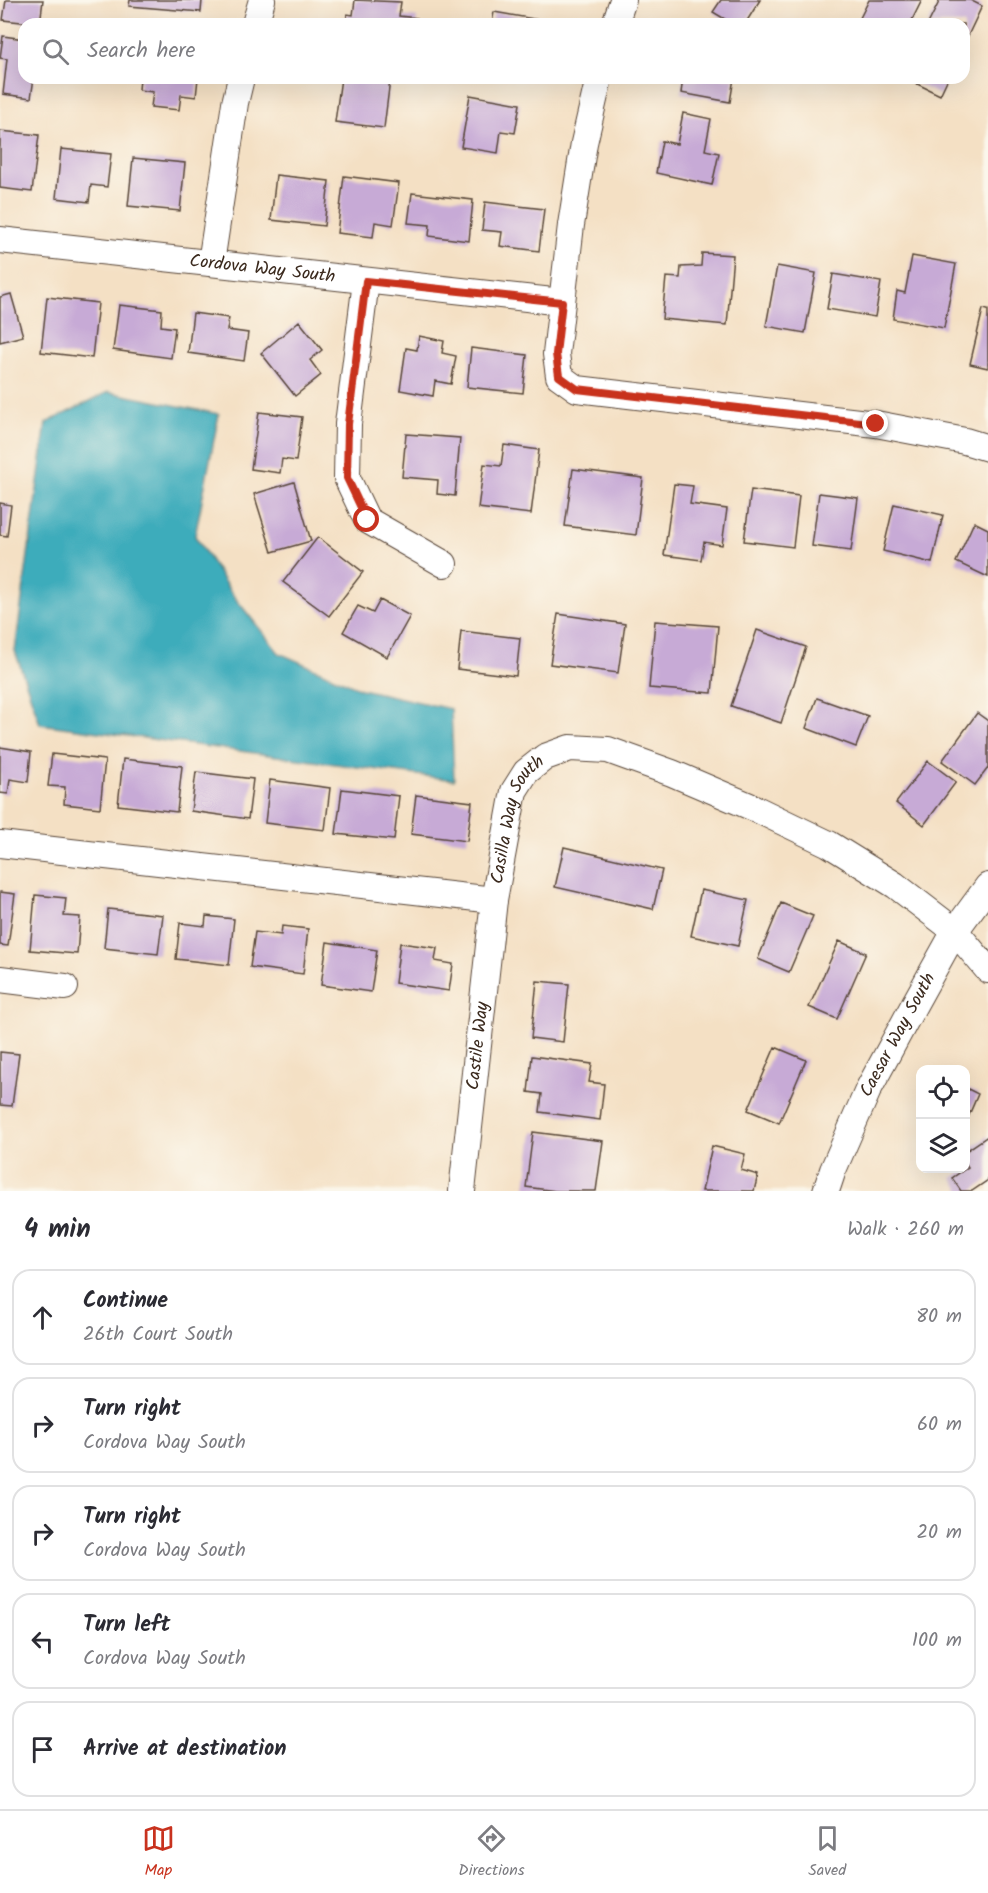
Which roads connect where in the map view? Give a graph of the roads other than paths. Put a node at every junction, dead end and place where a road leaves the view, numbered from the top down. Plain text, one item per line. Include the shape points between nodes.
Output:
1 (262, 0) edge
2 (623, 0) edge
3 (257, 18) edge
4 (617, 18) edge
5 (240, 84) edge
6 (598, 84) edge
7 (0, 240) edge
8 (211, 263) junction
9 (366, 281) junction
10 (562, 302) junction
11 (988, 448) edge
12 (444, 564) dead end
13 (0, 844) edge
14 (988, 886) edge
15 (494, 900) junction
16 (956, 931) junction
17 (988, 970) edge
18 (0, 979) edge
19 (65, 987) dead end
20 (462, 1191) edge
21 (826, 1191) edge

1 - 3 street
2 - 4 street
5 - 8 street
6 - 10 street via 584,143
7 - 8 street, Cordova Way South
8 - 9 street, Cordova Way South
9 - 10 street, Cordova Way South
9 - 12 street via 348,424 347,478 367,520
10 - 11 street via 556,354 559,376 577,389 876,424
13 - 15 street, Casilla Way South
14 - 16 street, Caesar Way South
15 - 16 street, Casilla Way South via 514,791 526,772 545,757 570,748 608,750 672,773 829,844 895,885
15 - 20 street, Castile Way
16 - 17 street, Casilla Way South
16 - 21 street, Caesar Way South via 868,1090
18 - 19 street

